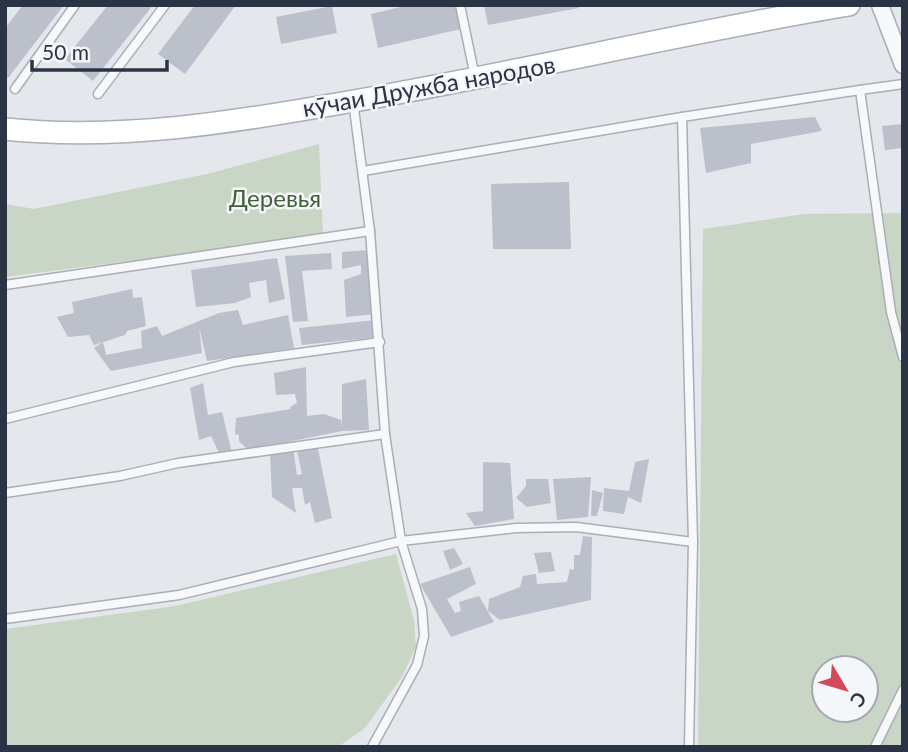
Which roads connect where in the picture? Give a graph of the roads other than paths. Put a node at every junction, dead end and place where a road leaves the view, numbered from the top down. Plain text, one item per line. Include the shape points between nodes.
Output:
1 (75, 5) edge
2 (165, 5) edge
3 (460, 5) edge
4 (849, 5) edge
5 (880, 5) edge
6 (902, 63) edge
7 (475, 80) junction
8 (903, 84) edge
9 (15, 89) dead end
10 (860, 90) junction
11 (98, 94) dead end
12 (353, 101) junction
13 (682, 117) junction
14 (5, 129) edge
15 (363, 171) junction
16 (370, 231) junction
17 (5, 285) edge
18 (380, 342) junction
19 (903, 356) edge
20 (5, 419) edge
21 (385, 434) junction
22 (5, 493) edge
23 (401, 541) junction
24 (693, 542) junction
25 (5, 619) edge
26 (903, 690) edge
27 (373, 747) edge
28 (689, 747) edge
29 (875, 747) edge

1 - 9 lane
2 - 11 lane
3 - 7 lane
4 - 7 main road, кӯчаи Дружба народов
5 - 6 street
7 - 12 main road, кӯчаи Дружба народов
8 - 10 lane
10 - 13 lane
10 - 19 lane via 891,312
12 - 14 main road, кӯчаи Дружба народов via 150,131 92,134
12 - 15 lane
13 - 15 lane
13 - 24 lane
15 - 16 lane
16 - 17 lane
16 - 18 lane
18 - 20 lane via 234,362
18 - 21 lane
21 - 22 lane
21 - 23 lane
23 - 24 lane via 546,526
23 - 25 lane via 179,594
23 - 27 lane via 422,609 425,636 417,666
24 - 28 lane
26 - 29 lane

